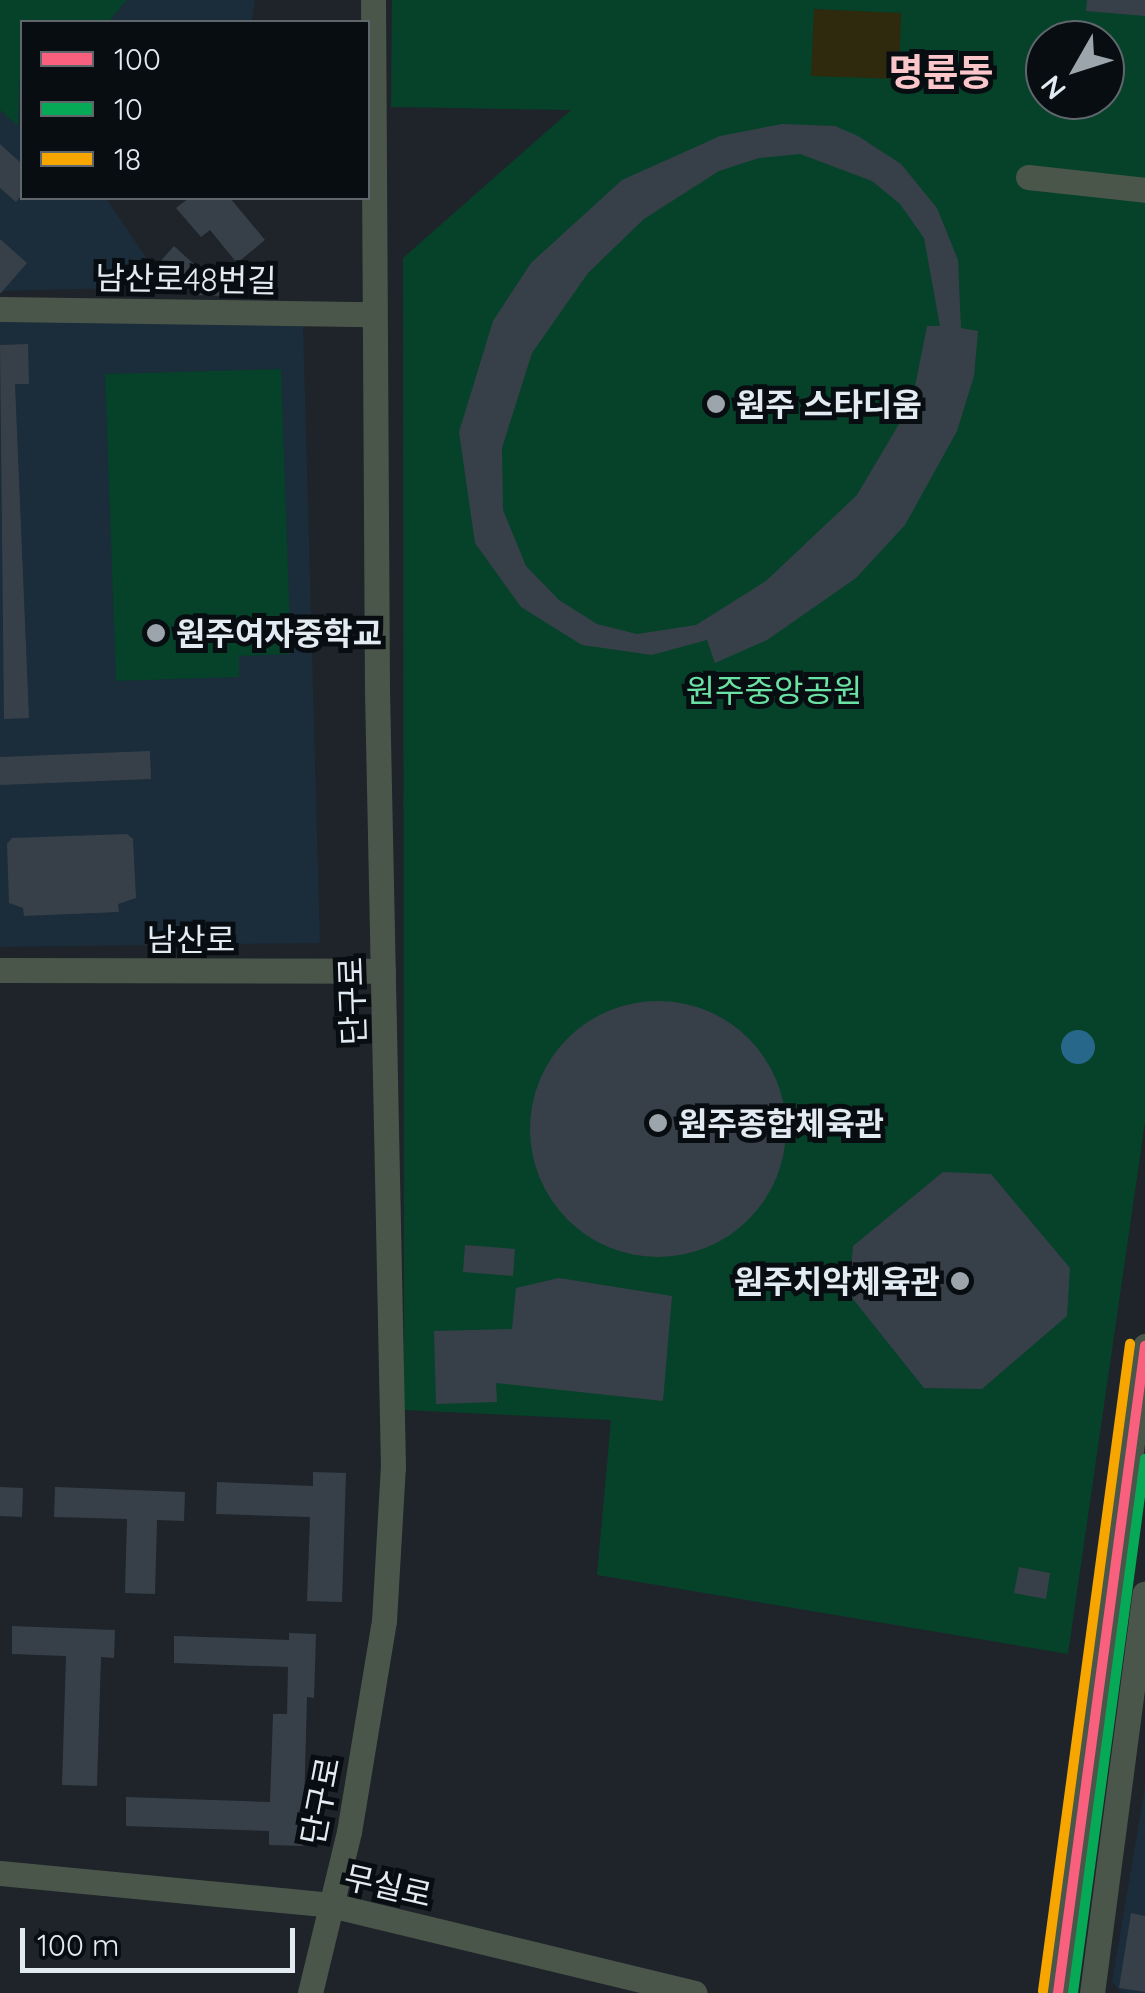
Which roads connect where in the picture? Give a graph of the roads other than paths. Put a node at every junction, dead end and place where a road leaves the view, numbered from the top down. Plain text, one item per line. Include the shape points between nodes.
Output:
1 (372, 0) edge
2 (1028, 176) dead end
3 (1145, 190) edge
4 (0, 310) edge
5 (372, 314) junction
6 (0, 970) edge
7 (383, 971) junction
8 (1145, 1346) edge
9 (1145, 1592) edge
10 (0, 1874) edge
11 (331, 1905) junction
12 (1099, 1986) edge
13 (310, 1993) edge
14 (695, 1993) edge
15 (1058, 1993) edge

1 - 5 street, 단구로
2 - 3 street
4 - 5 street, 남산로48번길
5 - 7 street, 단구로
6 - 7 street, 남산로
7 - 11 street, 단구로 via 392,1268 389,1569 349,1832
8 - 15 street
9 - 12 street
10 - 11 street, 무실로
11 - 13 street, 단구로
11 - 14 street, 무실로

